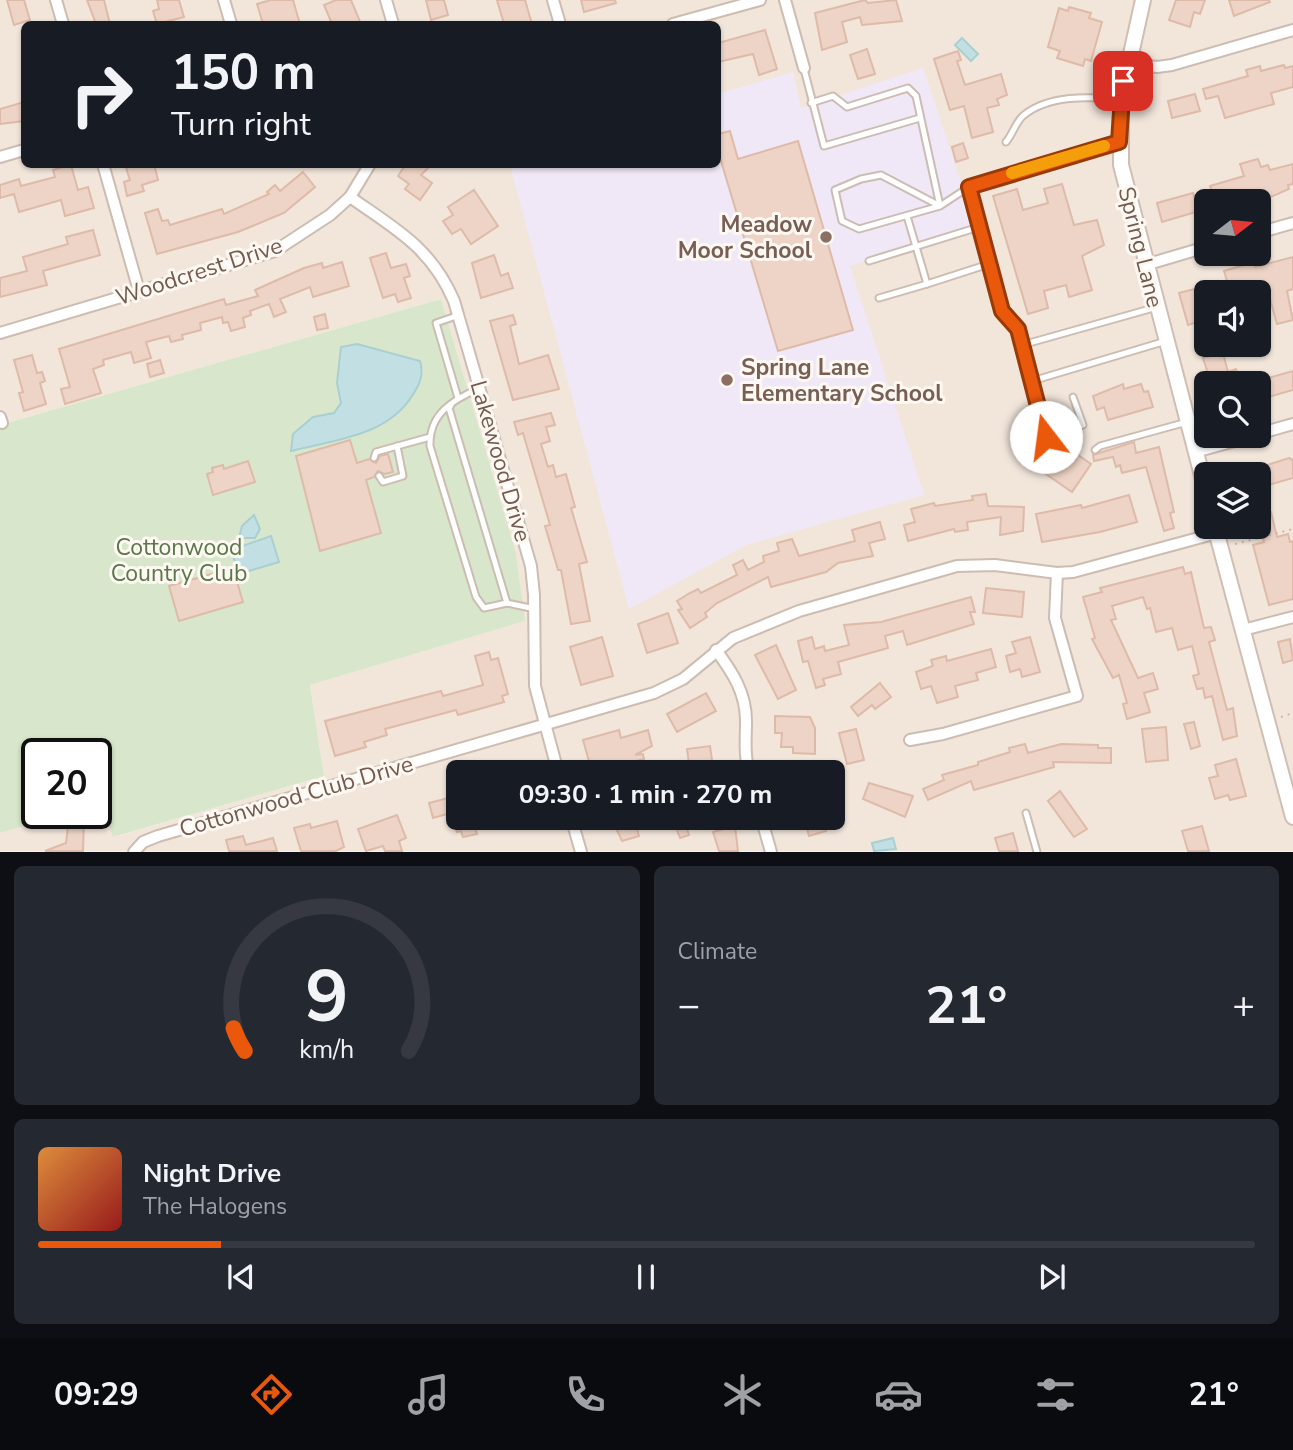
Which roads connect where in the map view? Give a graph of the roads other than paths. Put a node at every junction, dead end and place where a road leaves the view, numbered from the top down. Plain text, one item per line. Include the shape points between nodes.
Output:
1 (56, 0) edge
2 (224, 0) edge
3 (386, 0) edge
4 (553, 0) edge
5 (760, 0) edge
6 (785, 0) edge
7 (1143, 0) edge
8 (62, 21) edge
9 (230, 21) edge
10 (392, 21) edge
11 (559, 21) edge
12 (684, 21) edge
13 (1293, 30) edge
14 (1126, 64) junction
15 (804, 68) joint
16 (1121, 99) junction
17 (811, 103) junction
18 (920, 118) junction
19 (1006, 142) dead end
20 (1119, 142) junction
21 (21, 151) edge
22 (0, 157) edge
23 (104, 168) edge
24 (368, 168) edge
25 (969, 187) junction
26 (350, 197) junction
27 (940, 206) junction
28 (906, 216) junction
29 (1293, 223) edge
30 (979, 226) junction
31 (1271, 229) edge
32 (916, 247) junction
33 (1194, 251) edge
34 (869, 261) dead end
35 (989, 264) junction
36 (1145, 265) junction
37 (927, 284) junction
38 (139, 291) junction
39 (879, 298) dead end
40 (1157, 307) junction
41 (459, 315) junction
42 (0, 333) edge
43 (1166, 341) junction
44 (1022, 345) junction
45 (1032, 381) junction
46 (480, 388) junction
47 (1073, 397) dead end
48 (458, 398) junction
49 (452, 402) junction
50 (1187, 422) junction
51 (1293, 424) edge
52 (1271, 431) edge
53 (430, 437) junction
54 (397, 446) junction
55 (1209, 448) edge
56 (1096, 450) dead end
57 (1195, 452) junction
58 (374, 458) dead end
59 (1198, 462) edge
60 (379, 476) dead end
61 (1194, 537) edge
62 (1218, 539) edge
63 (1057, 573) junction
64 (507, 603) junction
65 (535, 610) junction
66 (1293, 617) edge
67 (1243, 630) junction
68 (716, 650) junction
69 (545, 724) junction
70 (910, 740) dead end
71 (555, 760) edge
72 (747, 760) edge
73 (1026, 813) dead end
74 (1293, 817) edge
75 (575, 830) edge
76 (765, 830) edge
77 (134, 852) edge
78 (581, 852) edge
79 (771, 852) edge
80 (1037, 852) edge

1 - 8 street
2 - 9 street
3 - 10 street
4 - 11 street
5 - 12 street
6 - 15 street
7 - 14 street, Spring Lane
13 - 14 street via 1172,65
14 - 16 street, Spring Lane
15 - 17 lane
16 - 19 lane via 1078,98 1032,110 1021,117
16 - 20 street, Spring Lane
17 - 18 lane via 833,96 847,107 908,88 916,96
17 - 18 lane via 824,146
18 - 27 lane
20 - 25 lane
20 - 36 street, Spring Lane
21 - 22 street
23 - 38 street
24 - 26 street, Woodcrest Drive
25 - 27 lane
25 - 30 lane
26 - 38 street, Woodcrest Drive via 275,251
26 - 41 street, Lakewood Drive via 424,252 448,287
27 - 28 lane
27 - 28 lane via 881,175 835,190 842,221 859,229
28 - 32 lane
29 - 31 street
30 - 32 lane
30 - 35 lane
32 - 34 lane
32 - 37 lane
33 - 36 street
35 - 37 lane
35 - 44 lane via 1002,311 1018,329
36 - 40 street, Spring Lane
37 - 39 lane
38 - 42 street, Woodcrest Drive
40 - 43 street, Spring Lane
40 - 44 lane
41 - 46 street, Lakewood Drive
41 - 48 lane via 436,324
43 - 45 lane
43 - 50 street, Spring Lane
44 - 45 lane
45 - 47 lane via 1046,437 1083,425
46 - 48 lane
46 - 65 street, Lakewood Drive via 527,551
48 - 49 lane
49 - 53 lane via 430,428
49 - 64 lane via 449,408
50 - 56 lane
50 - 57 street, Spring Lane
51 - 52 street
53 - 54 lane
53 - 64 lane via 476,597 484,608
54 - 58 lane via 376,452
54 - 60 lane via 403,476 383,482
55 - 57 street
57 - 59 street, Spring Lane
61 - 63 street, Cottonwood Club Drive via 1098,566
62 - 67 street
63 - 68 street, Cottonwood Club Drive via 995,565 949,568 779,617
63 - 70 street via 1055,618 1077,696
64 - 65 lane
65 - 69 street, Lakewood Drive via 533,662
66 - 67 street
67 - 74 street
68 - 69 street, Cottonwood Club Drive via 670,687
68 - 72 street via 739,685 745,704
69 - 71 street, Lakewood Drive
69 - 77 street, Cottonwood Club Drive via 158,836
73 - 80 lane
75 - 78 street
76 - 79 street

